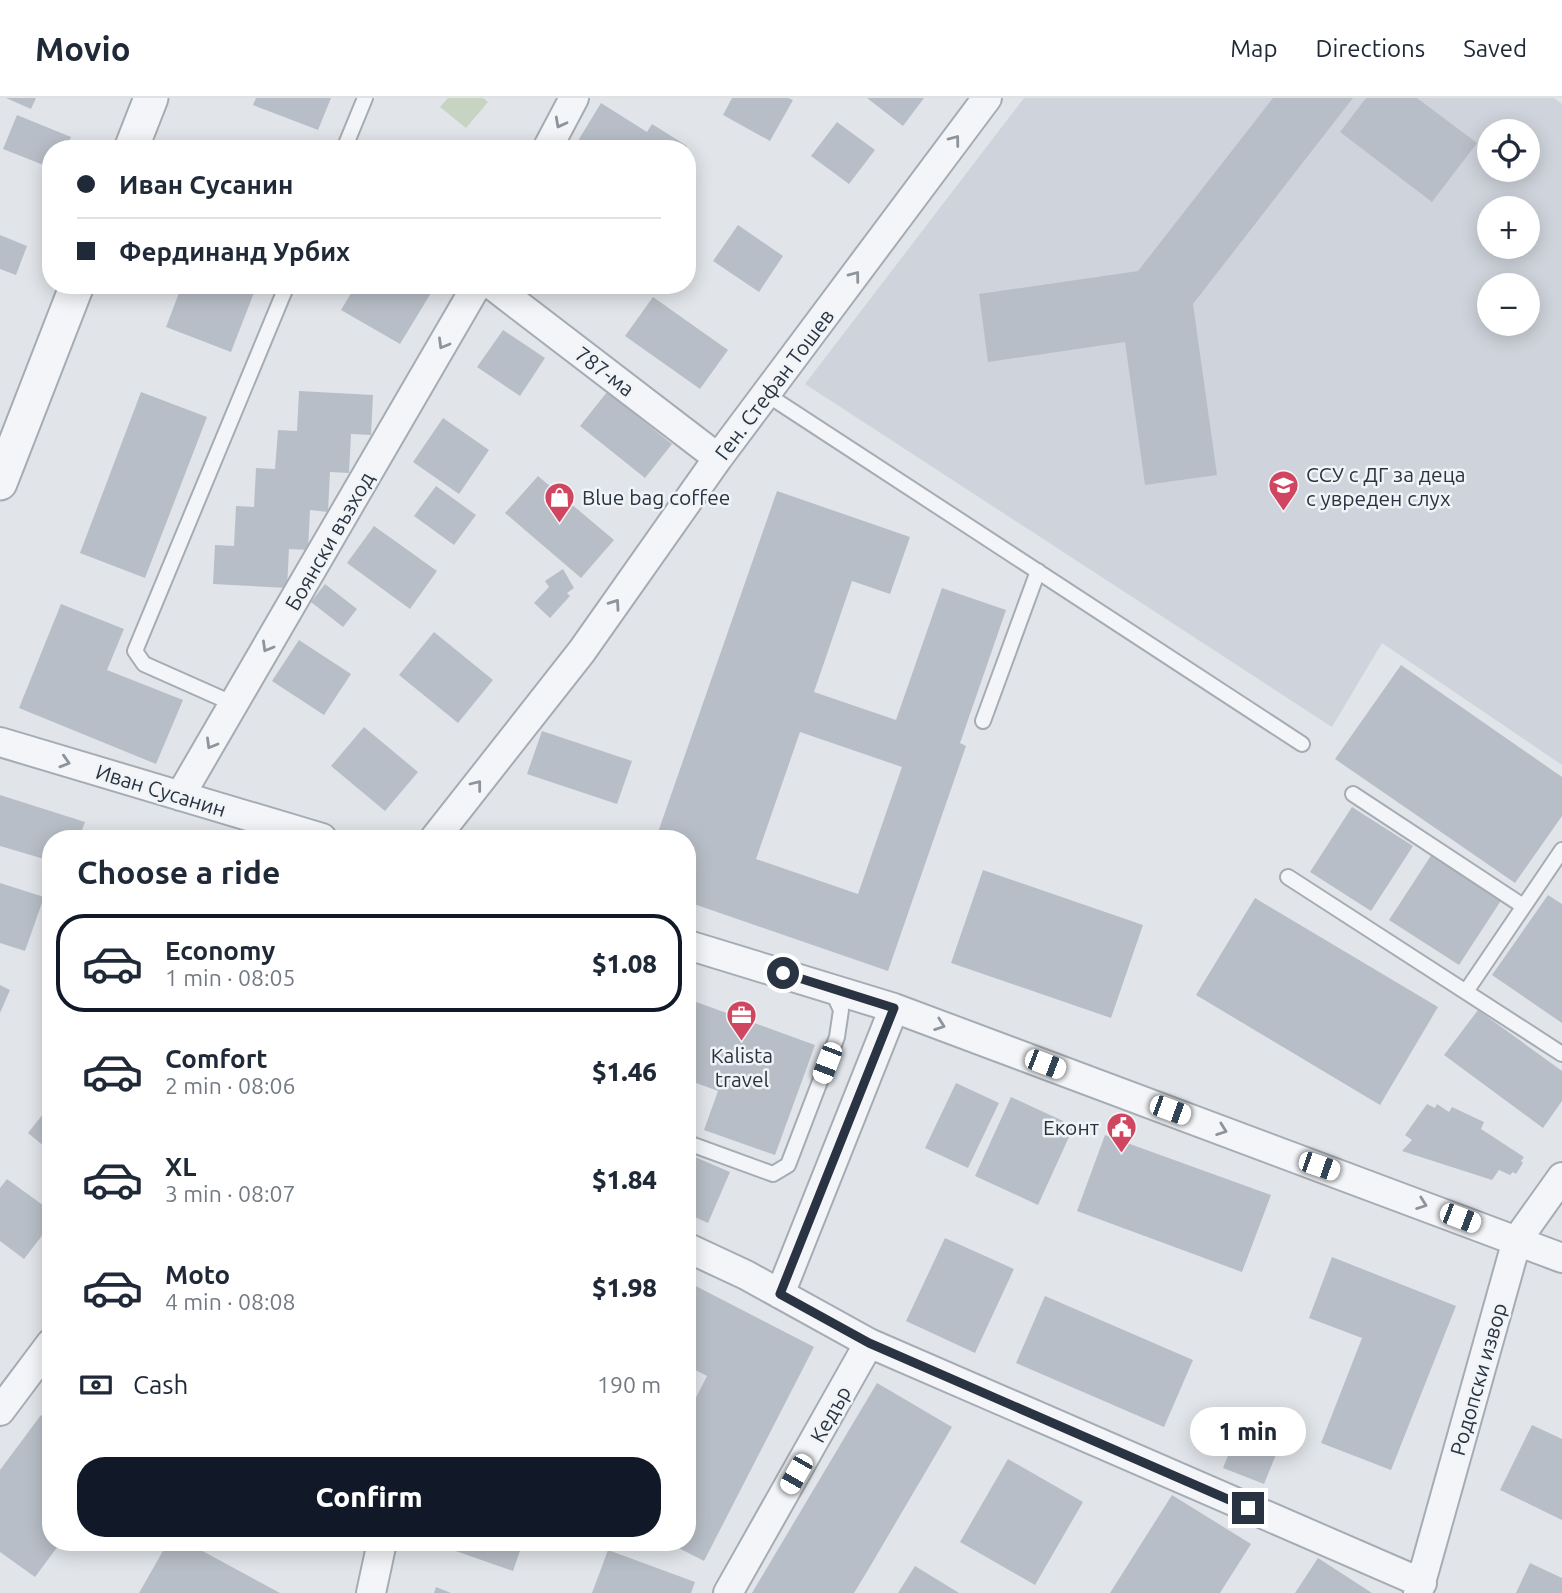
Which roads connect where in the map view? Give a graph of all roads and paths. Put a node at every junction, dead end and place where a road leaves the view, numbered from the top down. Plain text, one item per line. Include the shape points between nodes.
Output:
1 (151, 98) edge
2 (365, 98) edge
3 (574, 98) edge
4 (987, 98) edge
5 (135, 140) edge
6 (348, 140) edge
7 (552, 140) edge
8 (74, 294) edge
9 (283, 294) edge
10 (472, 294) edge
11 (504, 294) edge
12 (766, 394) junction
13 (718, 458) junction
14 (0, 483) edge
15 (1038, 571) junction
16 (234, 704) junction
17 (983, 721) dead end
18 (0, 742) edge
19 (1302, 744) dead end
20 (1353, 794) dead end
21 (180, 796) junction
22 (295, 830) edge
23 (441, 830) edge
24 (1562, 850) edge
25 (1288, 877) dead end
26 (1523, 906) junction
27 (696, 947) edge
28 (830, 987) junction
29 (1467, 990) junction
30 (894, 1008) junction
31 (1562, 1054) edge
32 (696, 1146) edge
33 (1562, 1177) edge
34 (1517, 1240) junction
35 (696, 1252) edge
36 (1562, 1258) edge
37 (780, 1294) junction
38 (869, 1343) junction
39 (42, 1355) edge
40 (0, 1411) edge
41 (380, 1551) edge
42 (1420, 1588) edge
43 (372, 1590) edge
44 (728, 1593) edge

1 - 5 street
2 - 6 lane
3 -> 7 street
12 -> 4 street, Ген. Стефан Тошев
8 - 14 street
9 - 16 lane via 135,650 144,664
10 -> 16 street, Боянски възход
11 - 13 street, 787-ма
12 - 13 street, Ген. Стефан Тошев
12 - 15 lane
23 -> 13 street, Ген. Стефан Тошев via 582,651
15 - 17 lane
15 - 19 lane
16 -> 21 street, Боянски възход
18 -> 21 street, Иван Сусанин
20 - 26 lane
21 - 22 street, Иван Сусанин
24 - 26 lane
25 - 29 lane
26 - 29 lane
27 - 28 street
28 - 30 street
28 - 32 lane via 841,1010 837,1037 788,1165 773,1174
29 - 31 lane
30 -> 34 street
30 - 37 street
33 - 34 street, Родопски извор
34 - 36 street
34 - 42 street, Родопски извор
35 - 37 street
37 - 38 street
38 - 42 street
38 - 44 street, Кедър
39 - 40 street
41 - 43 street

